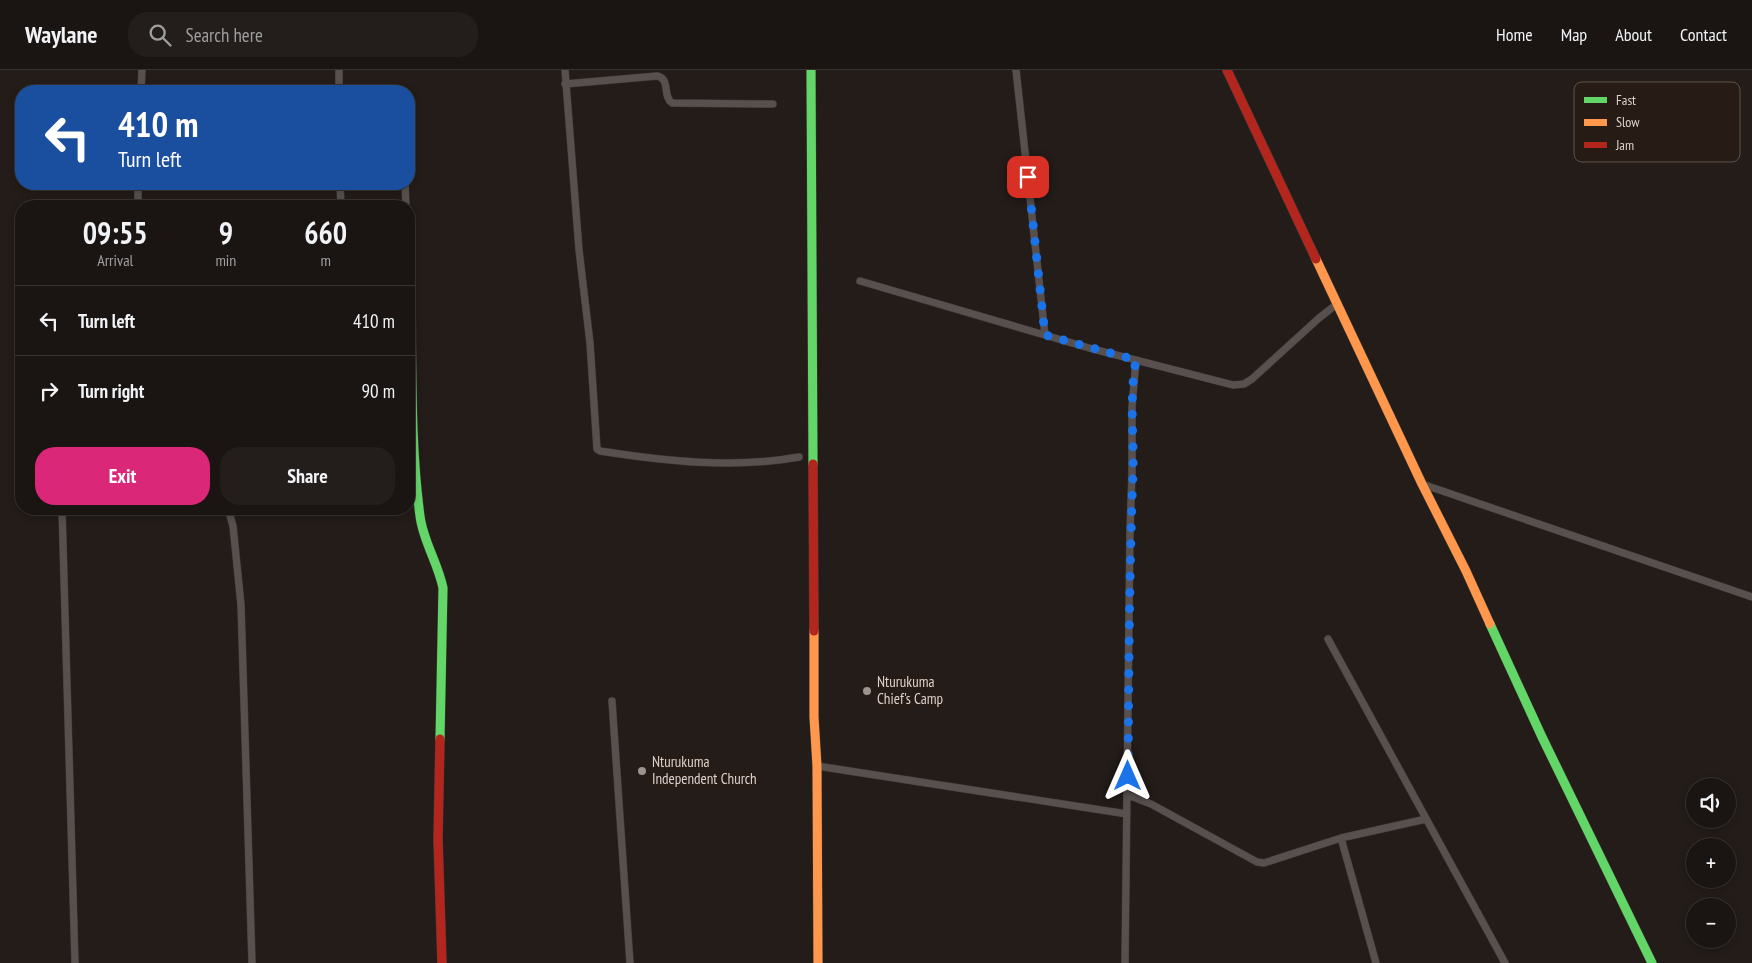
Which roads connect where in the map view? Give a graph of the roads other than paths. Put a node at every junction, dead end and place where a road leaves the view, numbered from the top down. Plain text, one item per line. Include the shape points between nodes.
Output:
1 (142, 70) edge
2 (339, 70) edge
3 (564, 70) edge
4 (812, 70) edge
5 (1016, 70) edge
6 (1227, 70) edge
7 (565, 84) junction
8 (141, 85) edge
9 (339, 85) edge
10 (772, 104) dead end
11 (860, 282) dead end
12 (1338, 304) junction
13 (1045, 335) junction
14 (1136, 360) junction
15 (415, 440) edge
16 (799, 457) dead end
17 (1422, 484) junction
18 (62, 515) edge
19 (230, 515) edge
20 (1752, 597) edge
21 (1328, 639) dead end
22 (612, 701) dead end
23 (817, 766) junction
24 (1128, 795) junction
25 (1128, 814) junction
26 (1426, 819) junction
27 (1341, 838) junction
28 (74, 963) edge
29 (252, 963) edge
30 (442, 963) edge
31 (630, 963) edge
32 (818, 963) edge
33 (1125, 963) edge
34 (1376, 963) edge
35 (1505, 963) edge
36 (1652, 963) edge

1 - 8 street
2 - 9 street
3 - 7 street
4 - 23 street via 814,717
5 - 13 street
6 - 12 street
7 - 10 street via 657,76 664,80 672,103
7 - 16 street via 597,449 662,459 730,464
11 - 13 street
12 - 14 street via 1244,384 1227,384
12 - 17 street
13 - 14 street
14 - 24 street via 1132,407
15 - 30 street via 424,539 437,563 443,588 438,839
17 - 20 street
17 - 36 street
18 - 28 street
19 - 29 street via 242,605
21 - 26 street
22 - 31 street
23 - 25 street
23 - 32 street
24 - 25 street
24 - 27 street via 1257,862 1264,863
25 - 33 street
26 - 27 street
26 - 35 street
27 - 34 street

